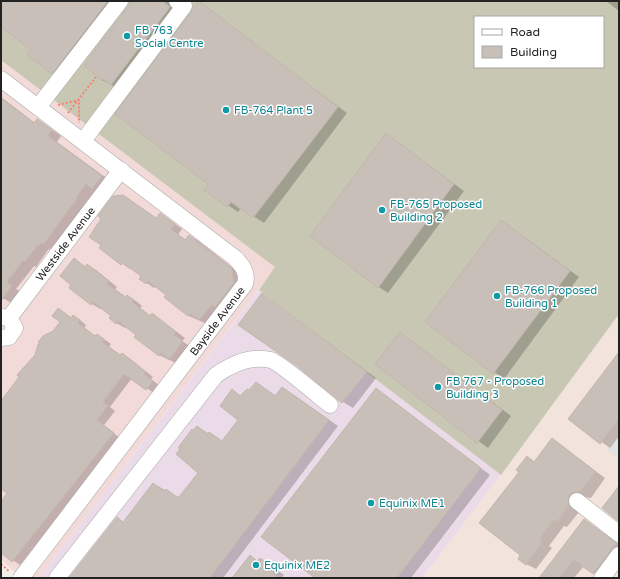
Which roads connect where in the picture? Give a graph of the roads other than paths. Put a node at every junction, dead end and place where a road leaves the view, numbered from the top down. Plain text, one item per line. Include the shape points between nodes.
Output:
1 (120, 1) edge
2 (177, 1) edge
3 (1, 79) edge
4 (40, 109) junction
5 (81, 140) junction
6 (121, 170) junction
7 (3, 317) edge
8 (1, 338) edge
9 (330, 405) dead end
10 (577, 501) dead end
11 (619, 534) edge
12 (619, 555) edge
13 (22, 578) edge
14 (57, 578) edge
15 (602, 578) edge

1 - 4 lane
2 - 5 lane via 184,6
3 - 4 lane, Bayside Avenue
4 - 5 lane, Bayside Avenue
5 - 6 lane, Bayside Avenue
6 - 7 lane, Westside Avenue
6 - 13 lane, Bayside Avenue via 236,258 245,272 245,284
7 - 8 lane via 14,324 14,332 9,337
9 - 14 lane via 272,360 247,360 230,366 216,375
10 - 11 lane
12 - 15 lane

